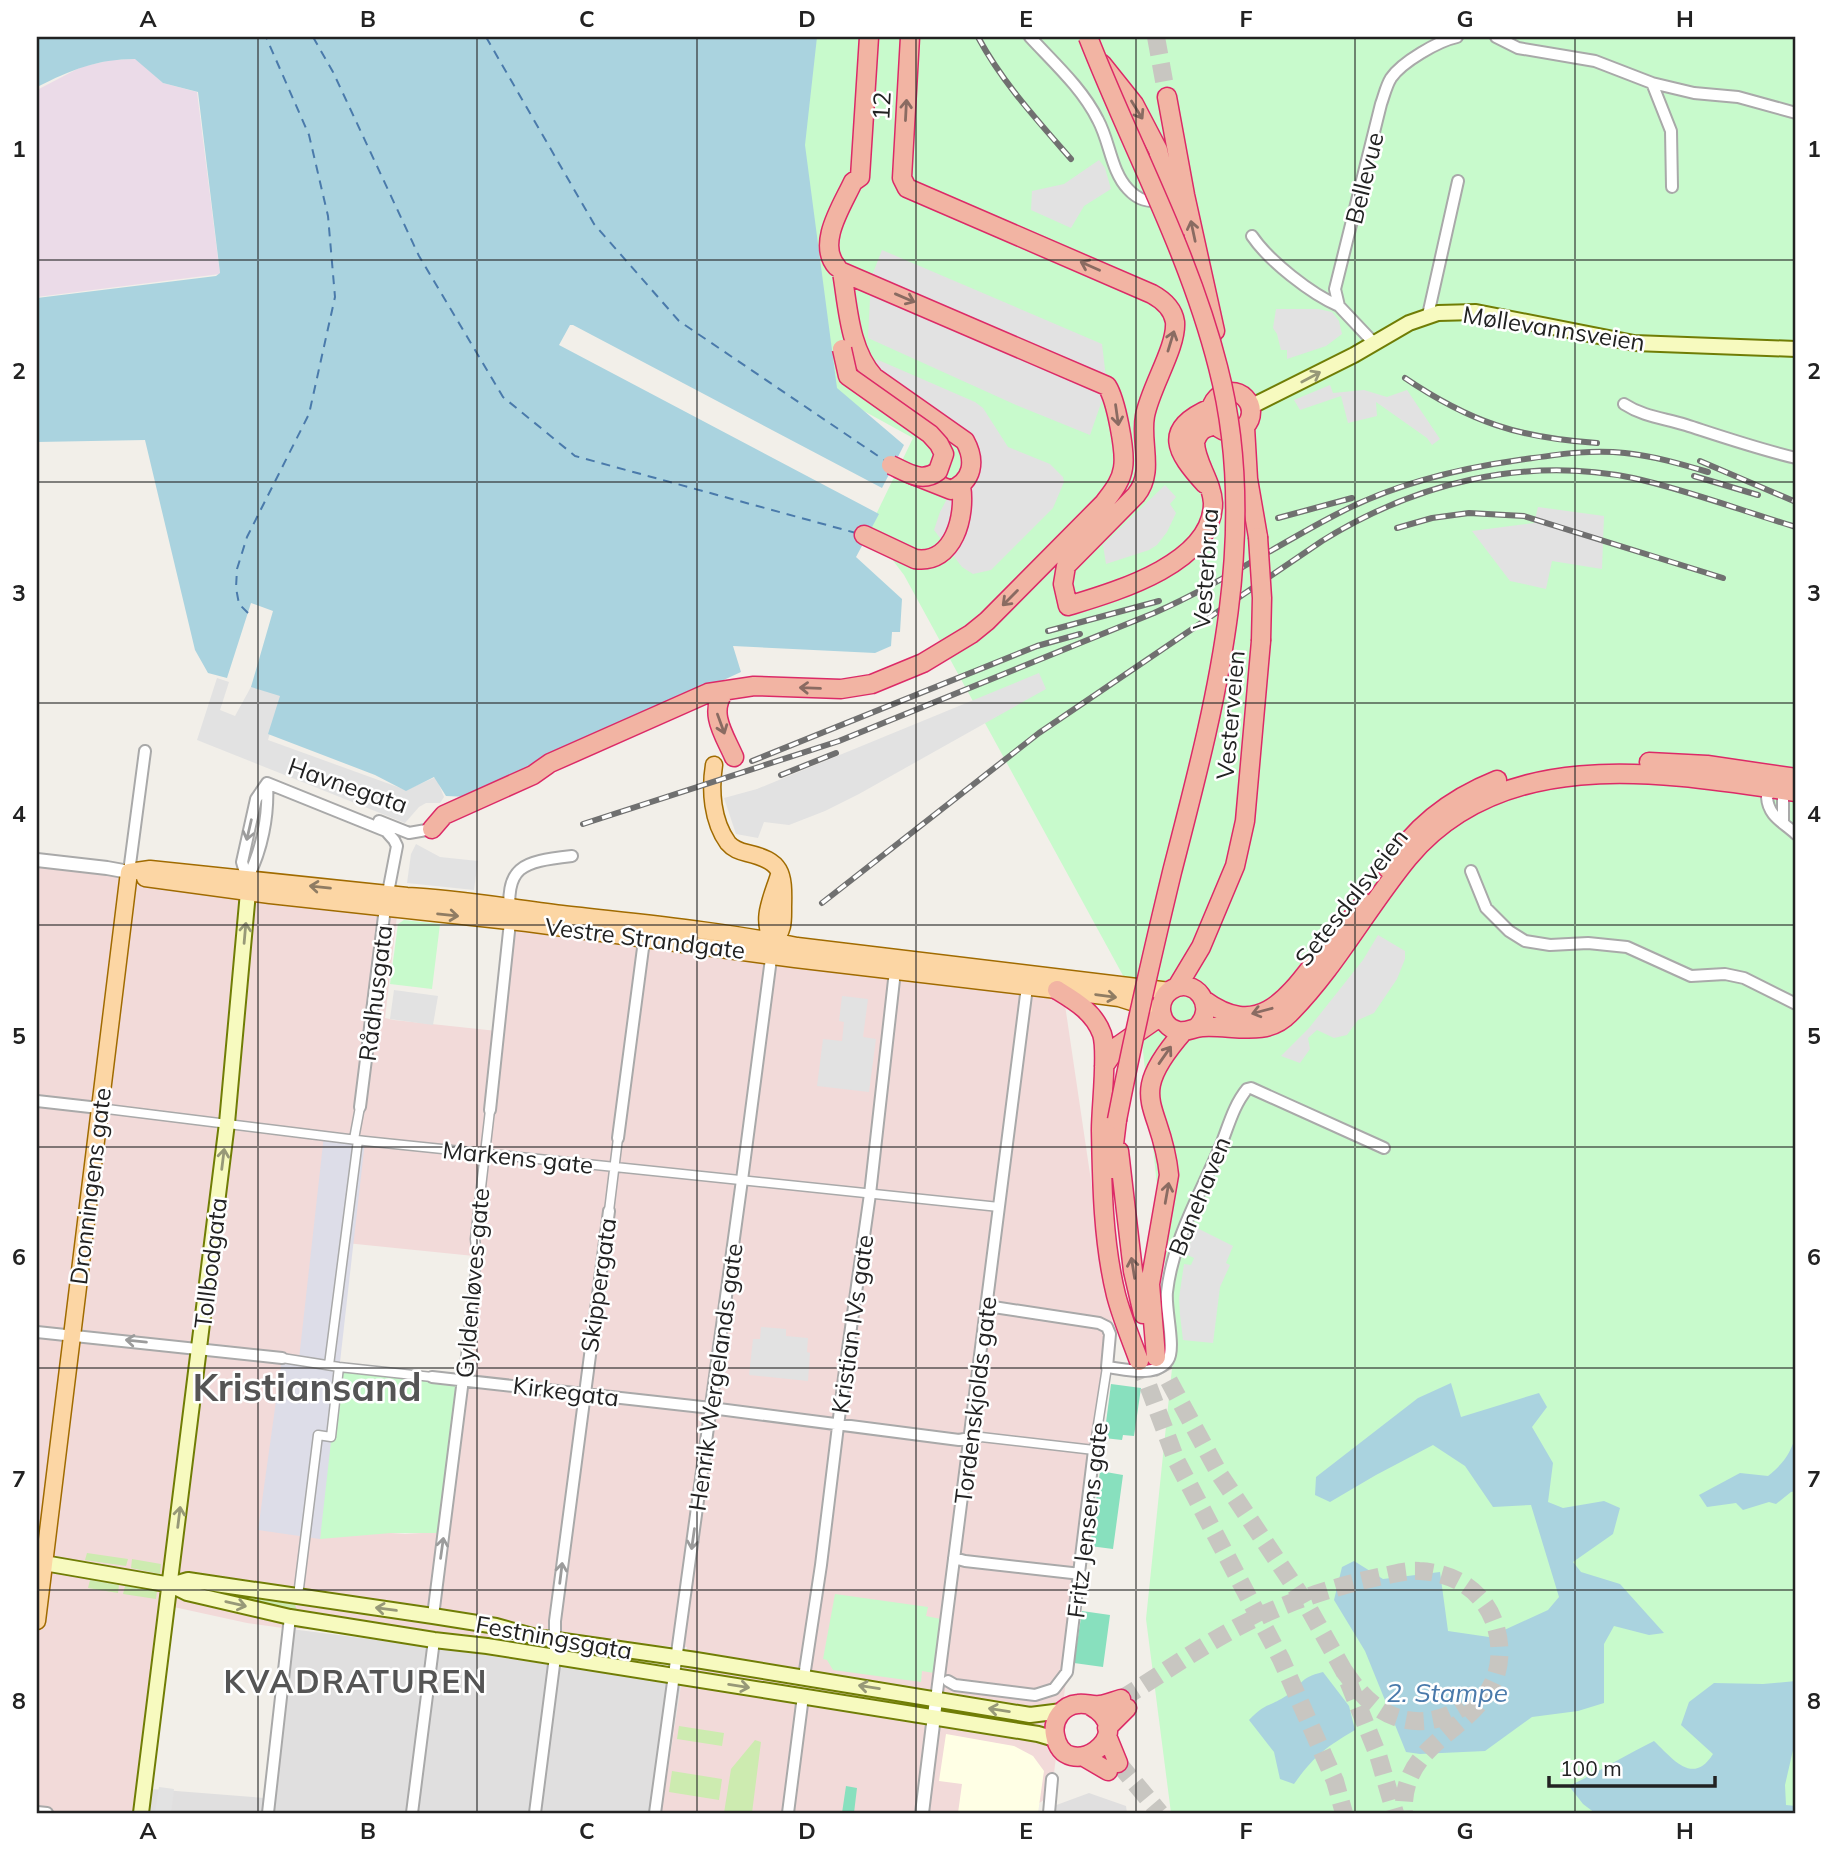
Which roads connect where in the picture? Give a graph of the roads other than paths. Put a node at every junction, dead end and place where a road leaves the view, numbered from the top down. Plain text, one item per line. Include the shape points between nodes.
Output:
1 (869, 37) edge
2 (910, 37) edge
3 (1030, 37) edge
4 (1080, 37) edge
5 (1088, 37) edge
6 (1457, 37) edge
7 (1496, 37) edge
8 (1652, 83) junction
9 (1167, 97) tunnel mouth
10 (1796, 113) edge
11 (1458, 181) dead end
12 (1672, 187) dead end
13 (1177, 197) junction
14 (1252, 236) dead end
15 (839, 269) junction
16 (1339, 306) junction
17 (1428, 315) junction
18 (1373, 342) junction
19 (1796, 349) edge
20 (1624, 404) dead end
21 (1250, 407) joint
22 (1225, 413) junction
23 (1796, 458) edge
24 (961, 486) junction
25 (864, 536) dead end
26 (724, 692) junction
27 (145, 751) dead end
28 (734, 757) dead end
29 (714, 765) dead end
30 (267, 783) junction
31 (1786, 785) edge
32 (1783, 822) junction
33 (432, 829) joint
34 (1796, 834) edge
35 (397, 846) joint
36 (572, 856) dead end
37 (37, 860) edge
38 (129, 872) junction
39 (1471, 872) dead end
40 (248, 886) junction
41 (387, 901) junction
42 (510, 914) junction
43 (645, 931) junction
44 (1201, 947) junction
45 (772, 948) junction
46 (895, 971) junction
47 (1027, 987) junction
48 (1173, 989) junction
49 (1057, 990) junction
50 (1201, 996) junction
51 (1796, 1003) edge
52 (1161, 1013) junction
53 (1190, 1029) junction
54 (1103, 1066) junction
55 (37, 1101) edge
56 (360, 1107) joint
57 (99, 1108) junction
58 (490, 1110) joint
59 (228, 1124) junction
60 (618, 1138) joint
61 (356, 1140) junction
62 (1384, 1148) dead end
63 (485, 1153) junction
64 (614, 1167) junction
65 (742, 1180) junction
66 (870, 1194) junction
67 (999, 1207) junction
68 (608, 1211) joint
69 (987, 1306) junction
70 (37, 1332) edge
71 (72, 1335) junction
72 (199, 1348) junction
73 (282, 1358) joint
74 (1148, 1359) junction
75 (334, 1366) junction
76 (1107, 1367) junction
77 (432, 1377) joint
78 (463, 1379) junction
79 (583, 1394) junction
80 (711, 1408) junction
81 (838, 1423) junction
82 (970, 1438) junction
83 (1094, 1450) junction
84 (954, 1558) junction
85 (40, 1562) edge
86 (1081, 1574) junction
87 (171, 1585) junction
88 (299, 1588) dead end
89 (433, 1616) junction
90 (290, 1617) junction
91 (37, 1621) edge
92 (434, 1640) junction
93 (555, 1640) junction
94 (555, 1657) junction
95 (677, 1658) junction
96 (674, 1675) junction
97 (804, 1677) junction
98 (947, 1681) dead end
99 (803, 1696) junction
100 (936, 1699) junction
101 (1091, 1706) junction
102 (1062, 1711) junction
103 (934, 1716) junction
104 (1107, 1732) junction
105 (1055, 1739) junction
106 (1084, 1756) junction
107 (1052, 1779) dead end
108 (37, 1812) edge
109 (47, 1813) edge
110 (141, 1813) edge
111 (268, 1813) edge
112 (412, 1813) edge
113 (535, 1813) edge
114 (655, 1813) edge
115 (788, 1813) edge
116 (922, 1813) edge
117 (1049, 1813) edge

1 - 15 highway via 860,177 853,183 828,247 830,259
22 -> 2 highway, 12 via 1186,422 1179,441 1180,452 1210,489 1212,513 1202,536 1187,552 1134,583 1068,606 1063,584 1066,566 1144,482 1142,429 1175,331 1173,314 1152,293 910,190 902,178
3 - 13 street via 1078,89 1098,120 1130,191 1149,202
4 -> 13 highway via 1147,125
5 - 74 highway, Vesterbrua, bridge via 1201,305 1227,410 1235,495 1233,579 1217,693 1143,990 1117,1120 1133,1271
6 - 16 street, Bellevue via 1413,59 1389,81 1335,289
7 - 8 street via 1518,48 1595,61
8 - 10 street via 1738,97
8 - 12 street via 1671,131
9 - 13 highway
11 - 17 street
13 - 22 highway, Vesterveien via 1226,381
14 - 16 street via 1282,269
15 - 24 highway via 854,341 865,368 965,441 971,451 973,462
15 - 24 highway, bridge via 832,278 848,376 930,435 944,454 942,466 926,478 891,465 942,488
15 -> 26 highway via 1107,386 1114,398 1124,466 1118,485 1104,503 987,621 923,663 872,684 841,689 754,686
16 - 18 street
17 - 18 main road, Møllevannsveien
17 - 19 main road, Møllevannsveien via 1476,312 1634,343
21 -> 18 main road, Møllevannsveien
20 - 23 street via 1651,417
21 - 22 highway via 1243,397
22 - 44 highway, Vesterveien, bridge via 1248,479 1258,537 1261,641 1245,821 1235,866
24 - 25 highway via 963,505 953,538 937,556 915,559
26 -> 28 highway via 716,711
26 - 33 highway via 708,693 550,763 444,815
27 - 38 street, Dronningens gate
29 - 45 main road, Vestre Strandgate via 711,795 727,842 734,849 766,857 780,873 766,916
30 - 33 street, Havnegata via 293,788 409,833
30 - 35 street, Havnegata via 386,831
30 - 40 street, Tollbodgata via 269,805
31 - 32 street
31 - 32 street via 1767,797 1768,807
31 -> 50 highway, Setesdalsveien via 1707,765 1654,762 1548,768 1495,781 1449,804 1406,842 1362,906 1280,1004 1263,1013 1236,1014
31 - 53 highway, Setesdalsveien via 1627,774 1558,779 1497,793 1456,814 1420,845 1284,1019 1260,1029
32 - 34 street
35 - 41 street, Rådhusgata
36 - 42 street, Gyldenløves gate via 539,860 520,869 511,884
37 - 38 street, Vestre Strandgate
38 - 40 main road, Vestre Strandgate via 149,879
38 - 57 main road, Dronningens gate
39 - 51 street via 1486,908 1525,941 1627,947 1691,975 1744,978
40 - 41 main road, Vestre Strandgate
59 -> 40 main road, Tollbodgata
41 - 42 main road, Vestre Strandgate
41 - 56 street, Rådhusgata
42 - 43 main road, Vestre Strandgate
42 - 58 street, Gyldenløves gate
43 - 45 main road, Vestre Strandgate
43 - 60 street, Skippergata
44 - 48 highway, Vesterveien
44 - 50 highway, Vesterveien
45 - 46 main road, Vestre Strandgate
45 - 48 main road, Vestre Strandgate
45 - 65 street, Henrik Wergelands gate
46 - 47 main road, Vestre Strandgate
46 - 66 street, Kristian IVs gate
47 - 49 main road, Vestre Strandgate
47 - 67 street, Tordenskjolds gate
48 - 50 highway via 1186,987
48 - 52 highway via 1162,999
49 -> 52 main road, Vestre Strandgate via 1119,998
49 - 54 highway via 1079,1003 1099,1026
50 - 53 highway via 1205,1014
52 - 53 highway via 1170,1028
52 - 54 highway via 1118,1046
74 -> 53 highway via 1150,1284 1169,1175 1150,1100 1150,1080 1162,1057
54 - 74 highway via 1108,1242 1123,1320
55 - 57 street, Markens gate
56 - 61 street, Rådhusgata
57 - 59 street, Markens gate
57 - 71 main road, Dronningens gate
58 - 63 street, Gyldenløves gate
59 - 61 street, Markens gate
72 -> 59 main road, Tollbodgata
60 - 64 street, Skippergata
61 - 63 street, Markens gate
61 - 75 street, Rådhusgata
62 - 76 street, Banehaven via 1247,1089 1173,1257 1166,1294 1172,1350 1168,1360 1154,1370
63 - 64 street, Markens gate
63 - 78 street, Gyldenløves gate
64 - 65 street, Markens gate
64 - 68 street, Skippergata
65 - 66 street, Markens gate
65 - 80 street, Henrik Wergelands gate
66 - 67 street, Markens gate
66 - 81 street, Kristian IVs gate
67 - 69 street, Tordenskjolds gate
68 - 79 street, Skippergata
69 - 76 street via 1107,1327
69 - 82 street, Tordenskjolds gate
70 - 71 street, Kirkegata
72 -> 71 street, Kirkegata
71 - 85 main road, Dronningens gate
72 - 73 street, Kirkegata
87 -> 72 main road, Tollbodgata
73 - 75 street, Kirkegata
75 - 77 street, Kirkegata
75 - 88 street, Rådhusgata via 331,1437 318,1435
76 - 83 street, Fritz Jensens gate
77 - 78 street, Kirkegata
78 - 79 street, Kirkegata
89 -> 78 street, Gyldenløves gate
79 - 80 street, Kirkegata
93 -> 79 street, Skippergata
80 - 81 street, Kirkegata
80 -> 95 street, Henrik Wergelands gate
81 - 82 street, Kirkegata
81 - 97 street, Kristian IVs gate
82 - 83 street, Kirkegata
82 - 84 street, Tordenskjolds gate
83 - 86 street, Fritz Jensens gate
84 - 86 street
84 - 100 street, Tordenskjolds gate
85 - 87 main road, Festningsgata
85 - 91 main road, Dronningens gate
86 - 98 street, Fritz Jensens gate via 1067,1672 1054,1689 1035,1695
89 -> 87 main road, Festningsgata via 188,1580
87 -> 90 main road, Festningsgata via 187,1593
87 - 110 main road, Tollbodgata
89 - 93 main road, Festningsgata
90 - 92 main road, Festningsgata
90 - 111 street
92 - 94 main road, Festningsgata
92 - 112 street
93 - 94 street, Skippergata
93 - 95 main road, Festningsgata
94 - 96 main road, Festningsgata
94 - 113 street, Skippergata
95 - 96 street, Henrik Wergelands gate
95 - 97 main road, Festningsgata
96 -> 99 main road, Festningsgata
96 - 114 street, Henrik Wergelands gate
100 -> 97 main road, Festningsgata
99 - 103 main road, Festningsgata
99 - 115 street
102 -> 100 main road, Festningsgata via 1030,1715
100 - 103 street, Tordenskjolds gate
101 - 102 highway via 1079,1704
101 - 104 highway via 1100,1712
101 - 104 highway via 1124,1703
102 - 105 highway via 1055,1724
103 - 105 main road, Festningsgata
103 - 116 street, Tordenskjolds gate
104 - 106 highway via 1097,1751
104 - 106 highway via 1113,1767
105 - 106 highway via 1070,1755
107 - 117 street
108 - 109 street

